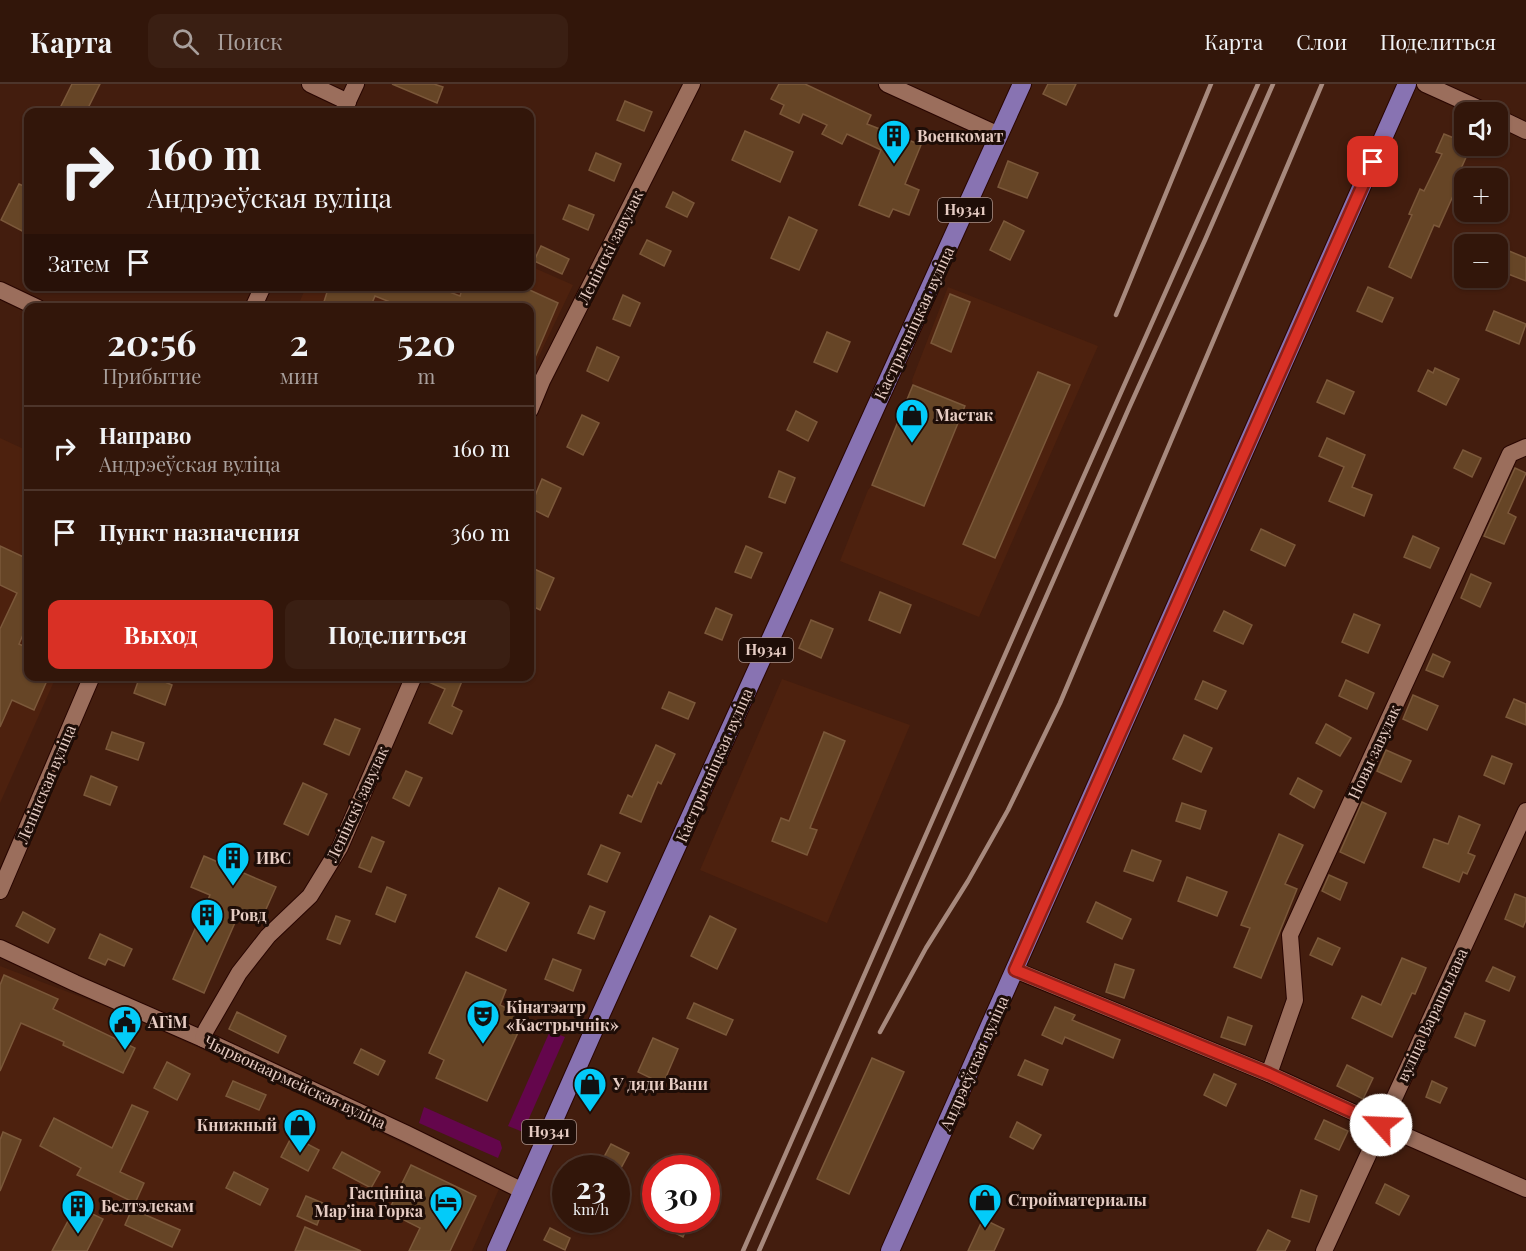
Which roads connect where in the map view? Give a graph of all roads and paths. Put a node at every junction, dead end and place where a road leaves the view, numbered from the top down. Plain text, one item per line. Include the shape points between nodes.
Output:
1 (310, 84) edge
2 (356, 84) edge
3 (692, 84) edge
4 (887, 84) edge
5 (1022, 84) edge
6 (1407, 84) edge
7 (1425, 84) edge
8 (1465, 102) edge
9 (345, 107) edge
10 (1508, 122) edge
11 (1526, 131) edge
12 (999, 135) junction
13 (0, 290) edge
14 (27, 303) edge
15 (534, 400) edge
16 (1526, 447) edge
17 (90, 681) edge
18 (412, 681) edge
19 (1526, 811) edge
20 (0, 891) edge
21 (0, 948) edge
22 (1015, 970) junction
23 (203, 1039) junction
24 (1269, 1074) junction
25 (1381, 1125) junction
26 (1526, 1189) edge
27 (523, 1191) junction
28 (496, 1251) edge
29 (890, 1251) edge
30 (1324, 1251) edge

1 - 9 street
2 - 9 street
3 - 15 street, Ленінскі завулак
4 - 12 street
5 - 12 main road, Кастрычніцкая вуліца / Н9341
6 - 22 main road, Андрэеўская вуліца
7 - 8 street
10 - 11 street
12 - 27 main road, Кастрычніцкая вуліца / Н9341
13 - 14 street
16 - 24 street, Новы завулак via 1510,454 1290,935 1295,1000
17 - 20 street, Ленінская вуліца
18 - 23 street, Ленінскі завулак via 340,847 310,896 268,936 239,974
19 - 25 street, вуліца Варашылава
21 - 23 street, Чырвонаармейская вуліца
22 - 24 street
22 - 29 main road, Андрэеўская вуліца
23 - 27 street, Чырвонаармейская вуліца
24 - 25 street
25 - 26 street
25 - 30 street, вуліца Варашылава
27 - 28 main road, Кастрычніцкая вуліца / Н9341

